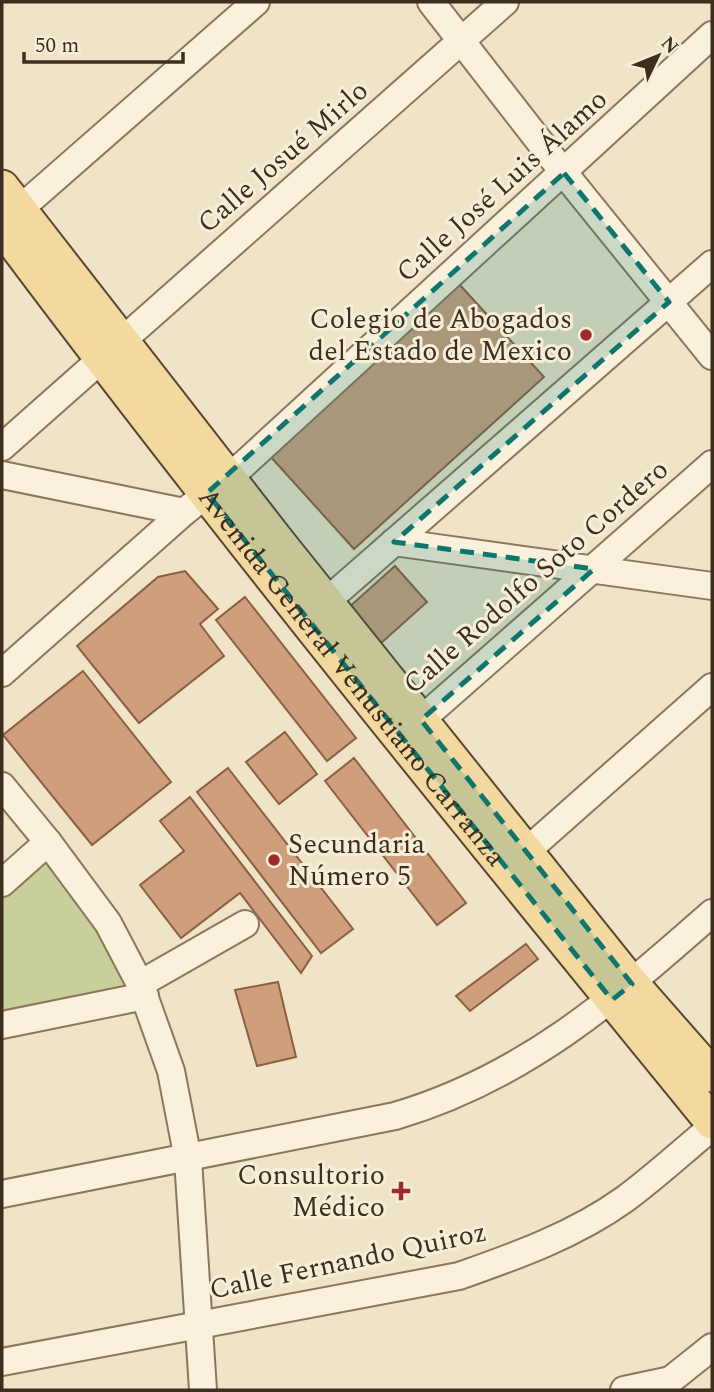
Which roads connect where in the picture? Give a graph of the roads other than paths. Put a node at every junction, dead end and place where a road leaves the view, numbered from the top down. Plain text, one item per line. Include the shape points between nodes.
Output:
1 (256, 2) edge
2 (431, 2) edge
3 (505, 2) edge
4 (712, 35) edge
5 (462, 41) junction
6 (564, 173) junction
7 (6, 212) edge
8 (712, 264) edge
9 (669, 302) junction
10 (112, 349) junction
11 (712, 356) edge
12 (2, 447) edge
13 (712, 464) edge
14 (2, 475) edge
15 (206, 494) junction
16 (394, 542) junction
17 (594, 569) junction
18 (712, 586) edge
19 (316, 611) junction
20 (2, 673) edge
21 (712, 687) edge
22 (411, 729) junction
23 (2, 786) edge
24 (47, 842) junction
25 (516, 860) junction
26 (2, 883) edge
27 (712, 913) edge
28 (245, 923) dead end
29 (143, 990) junction
30 (622, 992) junction
31 (2, 1025) edge
32 (712, 1075) edge
33 (712, 1122) edge
34 (712, 1127) edge
35 (188, 1159) junction
36 (2, 1194) edge
37 (199, 1325) junction
38 (712, 1346) edge
39 (2, 1362) edge
40 (664, 1385) edge
41 (203, 1390) edge
42 (625, 1390) edge

1 - 7 street
2 - 5 street
3 - 5 street, Calle Josué Mirlo
4 - 6 street, Calle José Luis Álamo
5 - 6 street
5 - 10 street, Calle Josué Mirlo
6 - 9 street
6 - 15 street, Calle José Luis Álamo
7 - 10 main road, Avenida General Venustiano Carranza
8 - 9 street
9 - 11 street
9 - 16 street
10 - 12 street
10 - 15 main road, Avenida General Venustiano Carranza
13 - 17 street, Calle Rodolfo Soto Cordero
14 - 15 street
15 - 19 main road, Avenida General Venustiano Carranza
15 - 20 street, Calle José Luis Álamo
16 - 17 street
16 - 19 street
17 - 18 street
17 - 22 street, Calle Rodolfo Soto Cordero
19 - 22 main road, Avenida General Venustiano Carranza
21 - 25 street
22 - 25 main road, Avenida General Venustiano Carranza
23 - 24 street
24 - 26 street
24 - 29 street via 108,923
25 - 30 main road, Avenida General Venustiano Carranza
27 - 30 street
28 - 29 street
29 - 31 street
29 - 35 street via 171,1071
30 - 32 main road, Avenida General Venustiano Carranza
30 - 33 main road, Avenida General Venustiano Carranza
30 - 35 street via 537,1053 438,1104
34 - 37 street, Calle Fernando Quiroz via 624,1200 580,1227 514,1257 458,1276
35 - 36 street
35 - 37 street
37 - 39 street, Calle Fernando Quiroz
37 - 41 street
38 - 40 street
40 - 42 street

